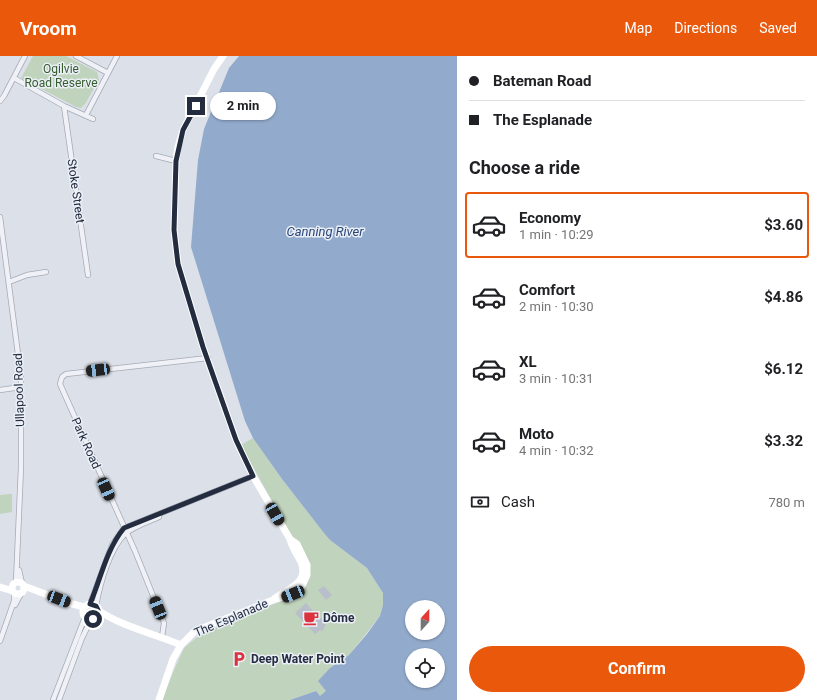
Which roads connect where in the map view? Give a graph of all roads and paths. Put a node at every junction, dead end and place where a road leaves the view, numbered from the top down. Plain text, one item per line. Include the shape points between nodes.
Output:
1 (25, 56) edge
2 (76, 56) edge
3 (118, 56) edge
4 (223, 56) edge
5 (108, 73) junction
6 (14, 78) junction
7 (0, 101) edge
8 (64, 106) junction
9 (86, 115) junction
10 (92, 119) dead end
11 (156, 156) dead end
12 (176, 161) junction
13 (0, 217) edge
14 (46, 272) dead end
15 (88, 275) dead end
16 (9, 282) junction
17 (208, 358) junction
18 (21, 387) junction
19 (0, 390) edge
20 (253, 476) junction
21 (125, 531) junction
22 (120, 540) junction
23 (135, 551) junction
24 (0, 586) edge
25 (18, 588) junction
26 (90, 611) junction
27 (162, 636) junction
28 (0, 641) edge
29 (181, 645) junction
30 (53, 700) edge
31 (59, 700) edge
32 (159, 700) edge

1 - 6 street
2 - 5 street
3 - 5 street
4 - 12 street, The Esplanade via 183,130
5 - 9 street
6 - 7 street
6 - 8 street
8 - 9 street
8 - 15 street, Stoke Street
9 - 10 street
11 - 12 street
12 - 17 street, The Esplanade via 174,230 178,264
13 - 16 street, Ullapool Road
14 - 16 street via 27,275
16 - 18 street, Ullapool Road
17 - 20 street, The Esplanade via 236,440
17 - 21 street, Park Road via 66,374 62,377 60,384
18 - 19 street
18 - 25 street, Ullapool Road
20 - 21 street
20 - 29 street, The Esplanade via 290,539 301,551 307,565 307,575 302,586 293,594 195,631
21 - 22 street
21 - 23 street, Park Road
21 - 26 street via 109,550
22 - 23 street via 130,544
22 - 26 street via 114,549
23 - 27 street, Park Road via 164,623
24 - 25 street
25 - 26 street via 39,592
25 - 28 street
26 - 27 street
26 - 30 street
26 - 31 street
27 - 29 street
29 - 32 street, The Esplanade

